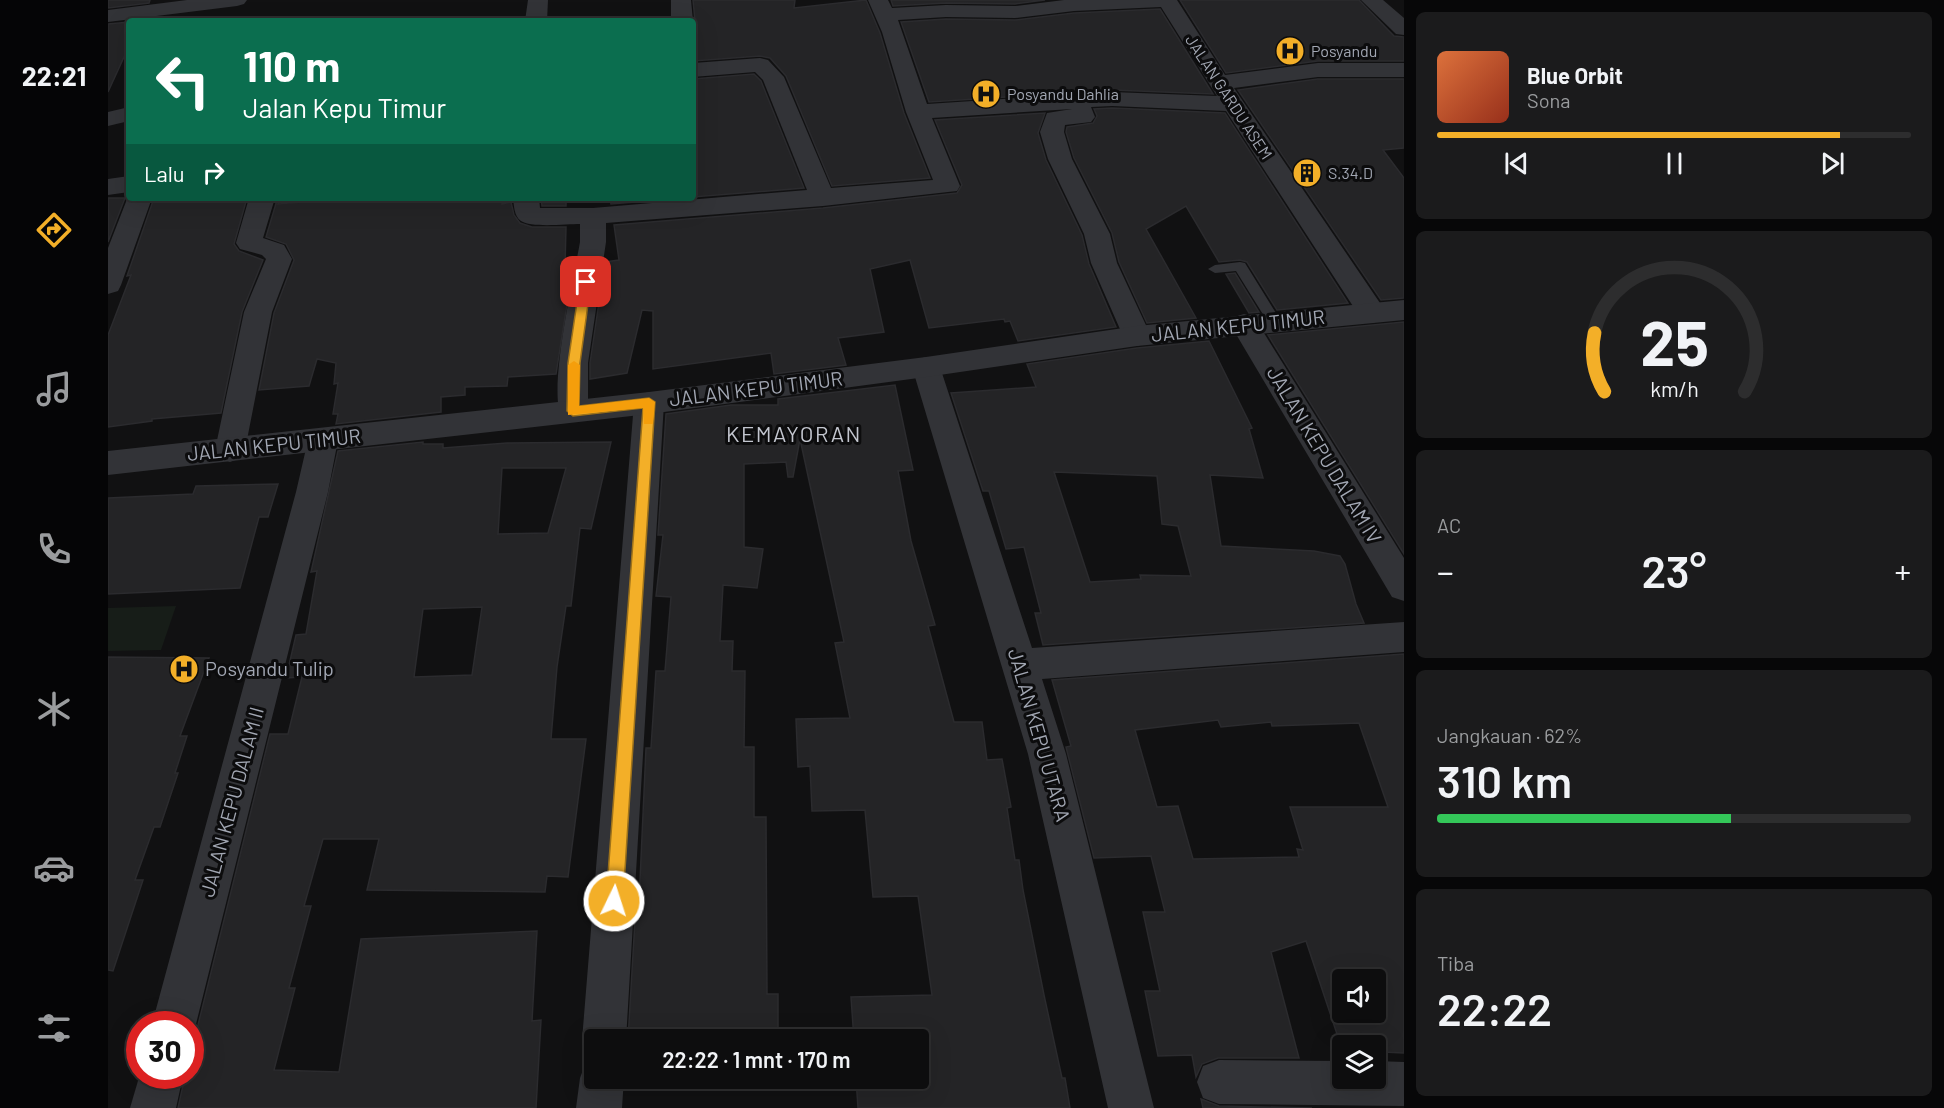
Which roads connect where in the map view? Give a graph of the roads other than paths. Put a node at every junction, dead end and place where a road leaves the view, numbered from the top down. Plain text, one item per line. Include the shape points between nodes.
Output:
1 (237, 0) edge
2 (538, 0) edge
3 (681, 0) edge
4 (1167, 0) edge
5 (1371, 0) edge
6 (882, 8) edge
7 (183, 10) edge
8 (108, 16) edge
9 (536, 18) edge
10 (682, 18) edge
11 (1404, 29) edge
12 (696, 70) edge
13 (1404, 70) edge
14 (1219, 83) junction
15 (1078, 102) junction
16 (1232, 104) junction
17 (918, 112) junction
18 (126, 115) edge
19 (108, 119) edge
20 (126, 185) edge
21 (108, 188) edge
22 (823, 198) junction
23 (138, 201) edge
24 (261, 201) edge
25 (526, 201) edge
26 (652, 204) edge
27 (593, 216) junction
28 (1215, 269) dead end
29 (108, 285) edge
30 (1404, 310) edge
31 (1372, 313) junction
32 (1274, 321) junction
33 (1244, 324) junction
34 (1137, 336) junction
35 (926, 367) junction
36 (649, 402) junction
37 (573, 411) junction
38 (323, 440) junction
39 (230, 450) junction
40 (108, 463) edge
41 (1404, 587) edge
42 (1404, 637) edge
43 (1020, 665) junction
44 (177, 1011) edge
45 (605, 1029) edge
46 (1219, 1082) dead end
47 (1404, 1084) edge
48 (158, 1089) edge
49 (601, 1089) edge
50 (153, 1108) edge
51 (599, 1108) edge
52 (1131, 1108) edge

1 - 7 street
2 - 9 street
3 - 10 street
4 - 6 street via 1015,12
4 - 14 street, JALAN GARDU ASEM
5 - 11 street
6 - 17 street
7 - 8 street
12 - 22 street via 753,65 766,68
13 - 14 street via 1318,70
14 - 16 street, JALAN GARDU ASEM
15 - 16 street via 1112,99
15 - 17 street
15 - 34 street via 1084,116 1055,118 1052,132
16 - 31 street, JALAN GARDU ASEM
17 - 22 street via 948,186
18 - 19 street
20 - 21 street
22 - 26 street
23 - 29 street
24 - 39 street via 249,243 276,250 279,259 258,312
25 - 27 street via 531,216
26 - 27 street
27 - 37 street via 593,242 574,363
28 - 32 lane via 1240,266
30 - 31 street, JALAN KEPU TIMUR
31 - 32 street, JALAN KEPU TIMUR
32 - 33 street, JALAN KEPU TIMUR
33 - 34 street, JALAN KEPU TIMUR
33 - 41 street, JALAN KEPU DALAM IV
34 - 35 street, JALAN KEPU TIMUR
35 - 36 street, JALAN KEPU TIMUR
35 - 43 street, JALAN KEPU UTARA
36 - 37 street, JALAN KEPU TIMUR
36 - 45 street
37 - 38 street, JALAN KEPU TIMUR
38 - 39 street, JALAN KEPU TIMUR
38 - 44 street, JALAN KEPU DALAM II
39 - 40 street, JALAN KEPU TIMUR
42 - 43 street
43 - 52 street, JALAN KEPU UTARA via 1050,765
46 - 47 street
48 - 50 street
49 - 51 street

